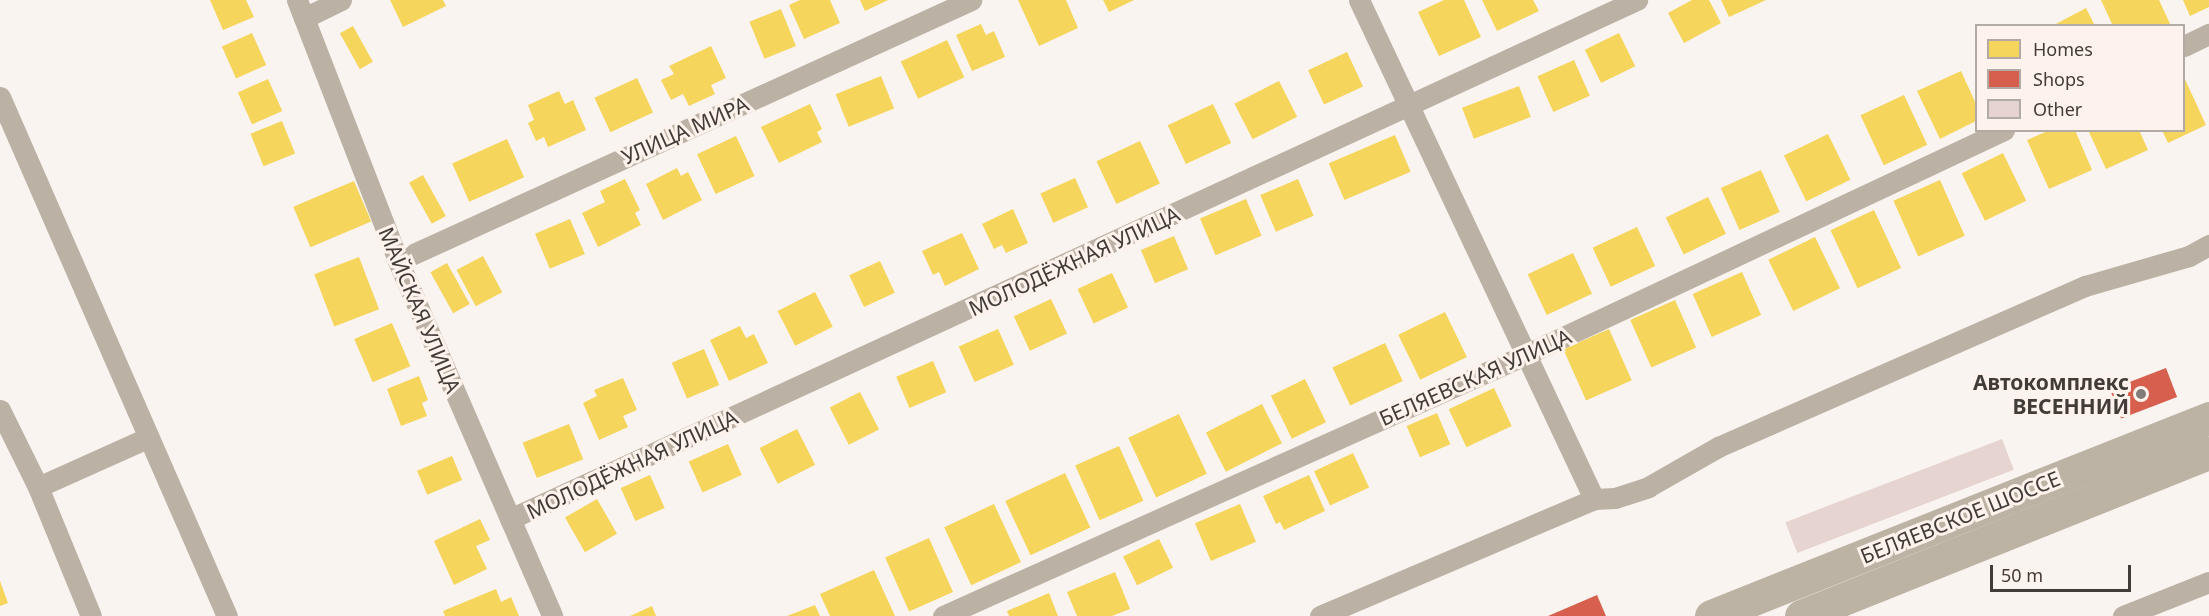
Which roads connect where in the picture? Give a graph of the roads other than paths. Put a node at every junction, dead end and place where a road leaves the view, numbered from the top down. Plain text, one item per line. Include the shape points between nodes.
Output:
1 (341, 0) edge
2 (971, 0) edge
3 (1359, 0) edge
4 (1637, 0) edge
5 (300, 9) edge
6 (2209, 34) edge
7 (2185, 46) edge
8 (0, 97) edge
9 (1409, 108) junction
10 (2000, 132) edge
11 (2209, 245) edge
12 (398, 261) junction
13 (1527, 354) junction
14 (0, 410) edge
15 (2209, 418) edge
16 (147, 438) junction
17 (2209, 453) edge
18 (38, 488) junction
19 (1594, 499) junction
20 (510, 519) junction
21 (2209, 582) edge
22 (91, 616) edge
23 (227, 616) edge
24 (552, 616) edge
25 (943, 616) edge
26 (1320, 616) edge
27 (1711, 616) edge
28 (1801, 616) edge
29 (2123, 616) edge

1 - 5 street
2 - 12 street, УЛИЦА МИРА
3 - 9 street
4 - 9 street, МОЛОДЁЖНАЯ УЛИЦА
5 - 12 street, МАЙСКАЯ УЛИЦА
6 - 7 street
8 - 16 street
9 - 13 street
9 - 20 street, МОЛОДЁЖНАЯ УЛИЦА
10 - 13 street, БЕЛЯЕВСКАЯ УЛИЦА
11 - 19 street via 2189,256 2085,286 1718,447 1648,487 1615,498
12 - 20 street, МАЙСКАЯ УЛИЦА
13 - 19 street
13 - 25 street, БЕЛЯЕВСКАЯ УЛИЦА
14 - 18 street
15 - 27 main road, БЕЛЯЕВСКОЕ ШОССЕ
16 - 18 street
16 - 23 street
17 - 28 main road, БЕЛЯЕВСКОЕ ШОССЕ
18 - 22 street
19 - 26 street
20 - 24 street, МАЙСКАЯ УЛИЦА
21 - 29 street

